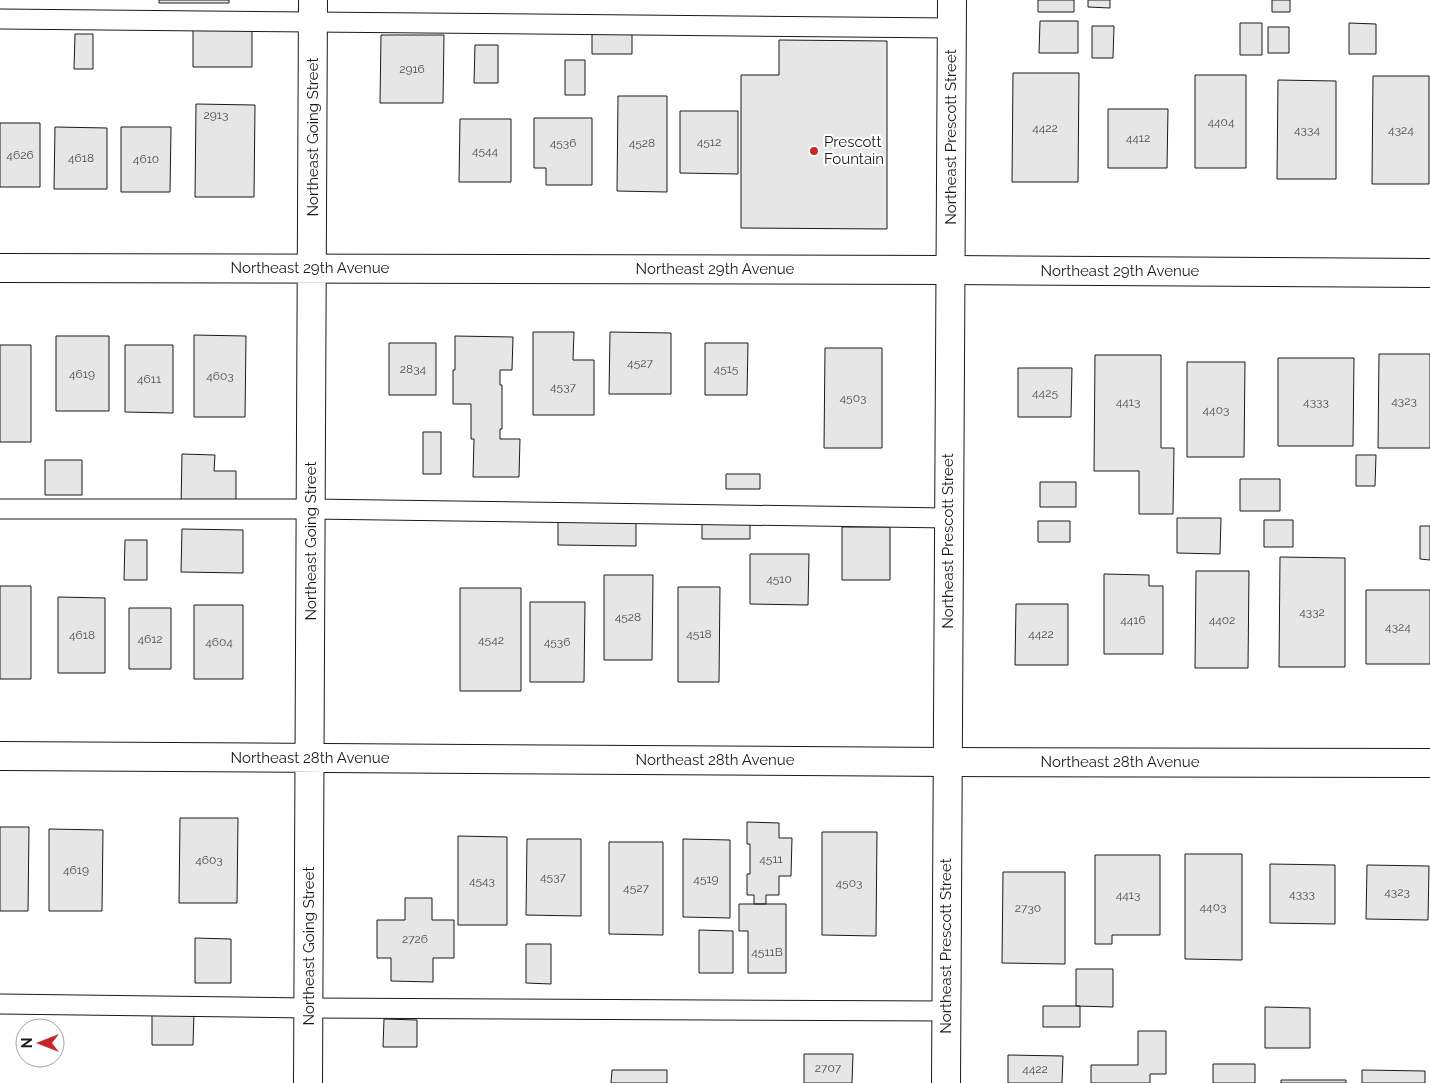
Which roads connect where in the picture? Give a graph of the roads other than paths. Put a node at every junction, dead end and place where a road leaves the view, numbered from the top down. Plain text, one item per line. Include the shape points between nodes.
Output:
1 (952, 0) edge
2 (313, 10) edge
3 (0, 19) edge
4 (952, 28) junction
5 (0, 268) edge
6 (312, 268) junction
7 (950, 270) junction
8 (1430, 272) edge
9 (0, 509) edge
10 (311, 510) junction
11 (948, 518) junction
12 (0, 756) edge
13 (310, 758) junction
14 (947, 762) junction
15 (1430, 763) edge
16 (0, 1004) edge
17 (308, 1008) junction
18 (946, 1011) junction
19 (308, 1083) edge
20 (946, 1083) edge

1 - 4 street, Northeast Prescott Street
2 - 3 lane
2 - 4 lane
2 - 6 street, Northeast Going Street
4 - 7 street, Northeast Prescott Street
5 - 6 street, Northeast 29th Avenue
6 - 7 street, Northeast 29th Avenue
6 - 10 street, Northeast Going Street
7 - 8 street, Northeast 29th Avenue
7 - 11 street, Northeast Prescott Street
9 - 10 lane
10 - 11 lane
10 - 13 street, Northeast Going Street
11 - 14 street, Northeast Prescott Street
12 - 13 street, Northeast 28th Avenue
13 - 14 street, Northeast 28th Avenue
13 - 17 street, Northeast Going Street
14 - 15 street, Northeast 28th Avenue
14 - 18 street, Northeast Prescott Street
16 - 17 lane
17 - 18 lane
17 - 19 street, Northeast Going Street
18 - 20 street, Northeast Prescott Street

